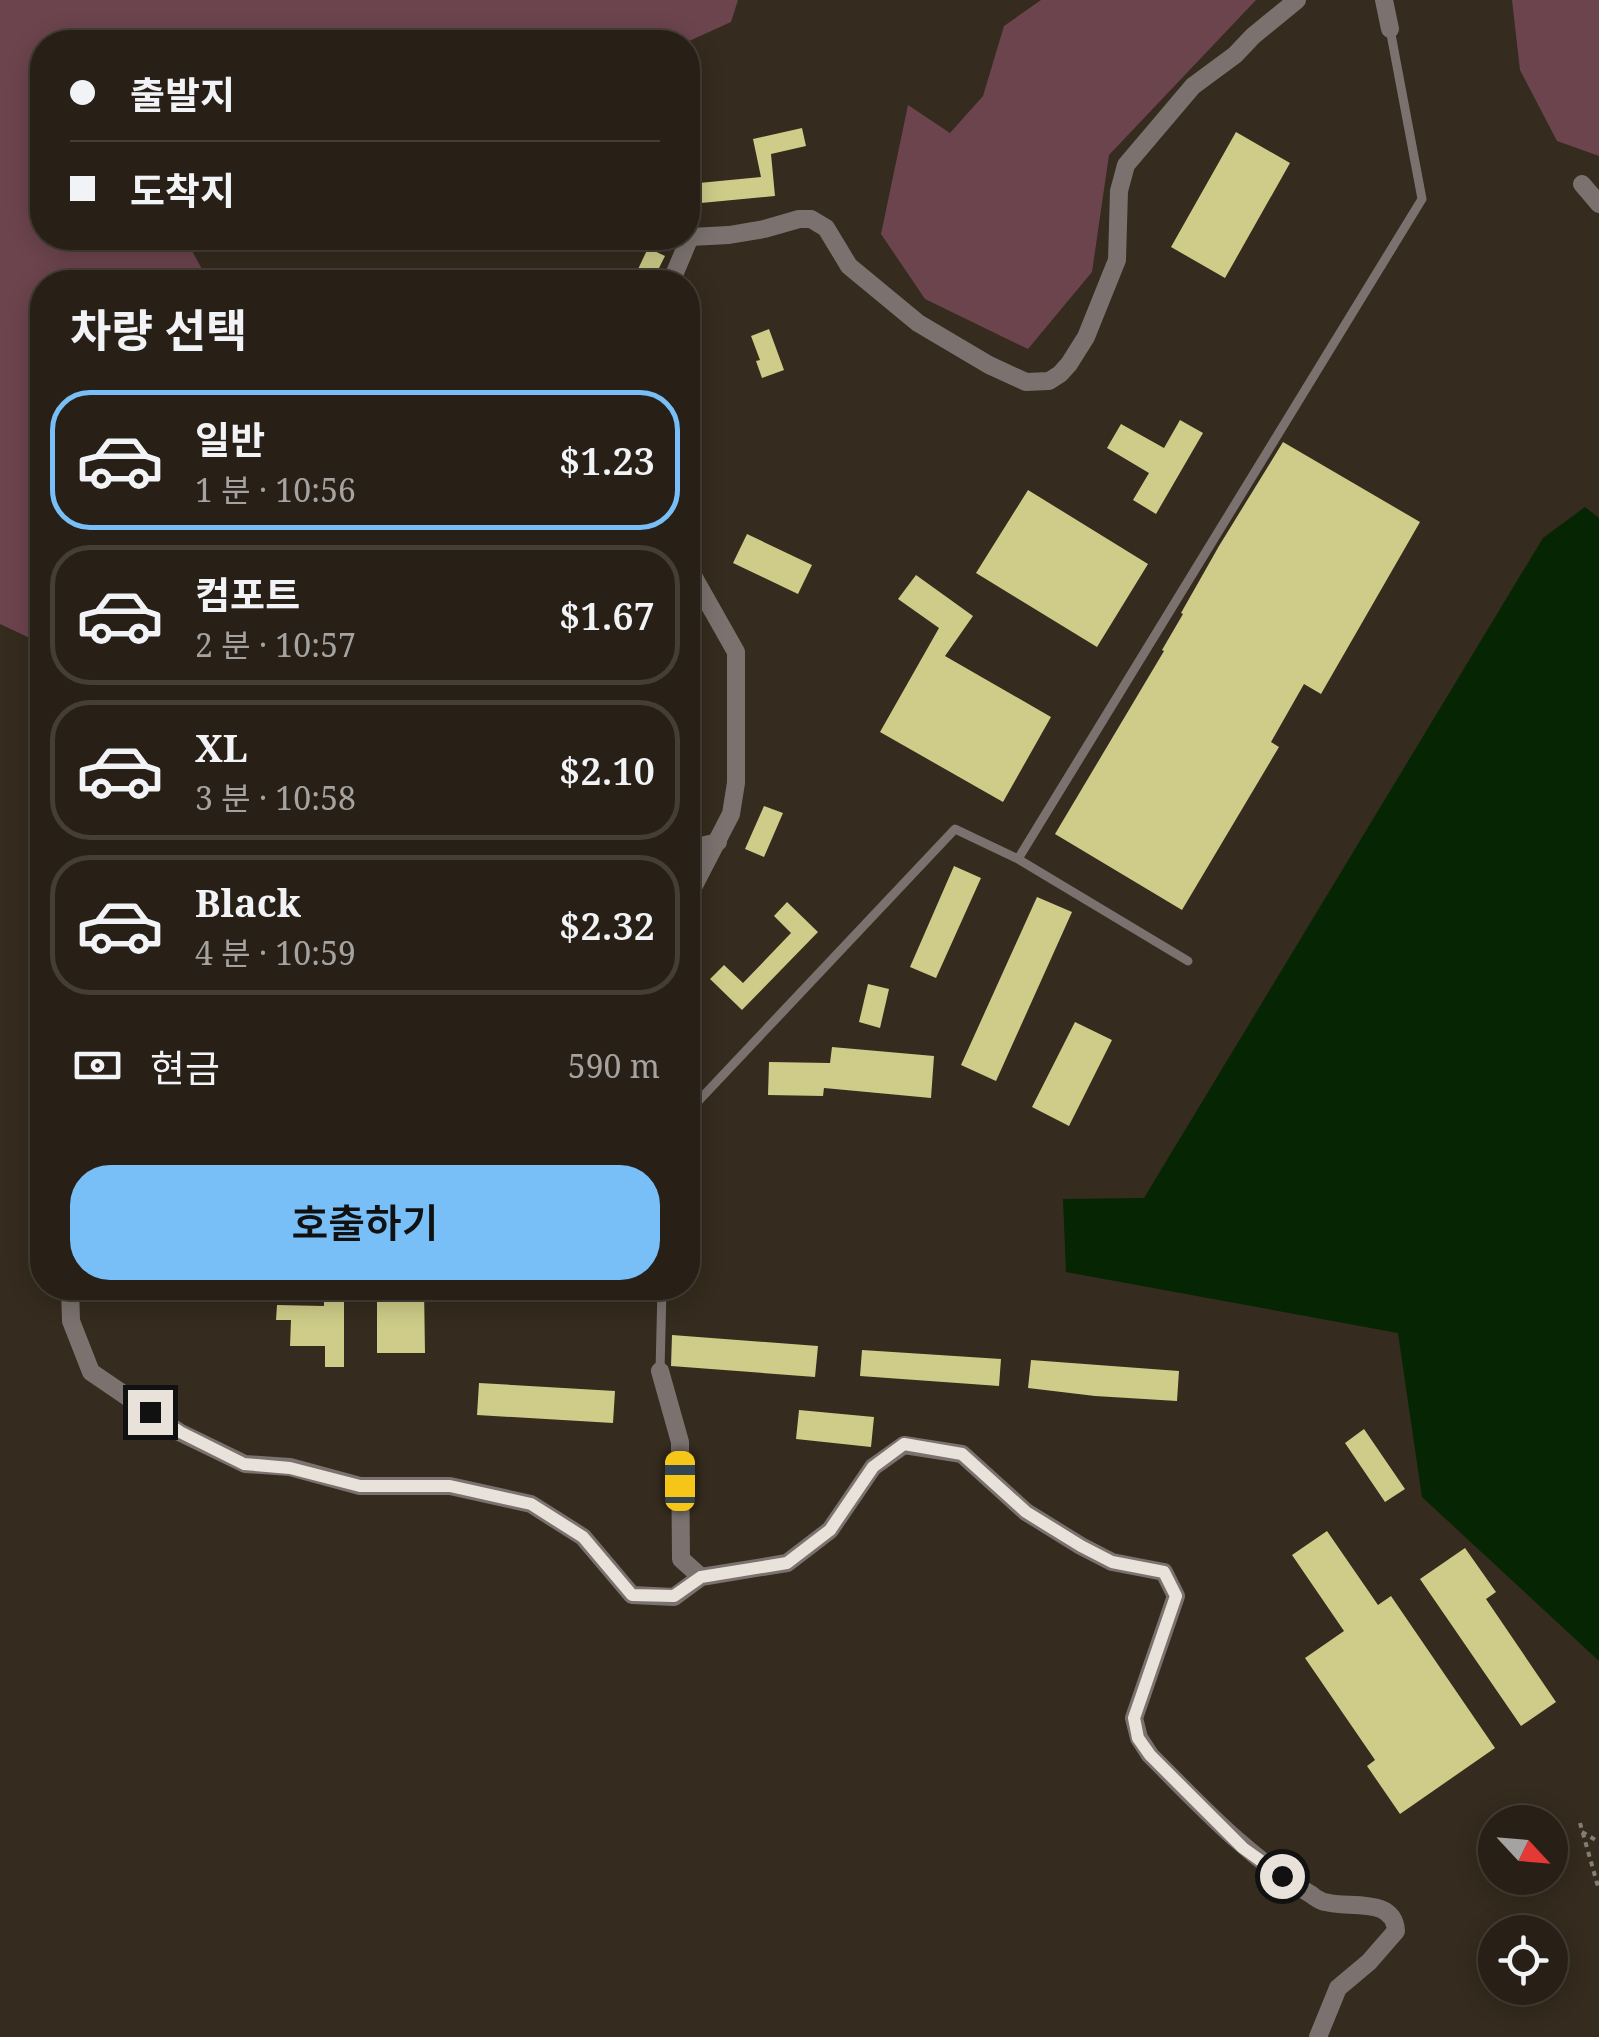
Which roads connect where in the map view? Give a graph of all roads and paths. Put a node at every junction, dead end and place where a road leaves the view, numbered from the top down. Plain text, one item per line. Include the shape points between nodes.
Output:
1 (1297, 0) edge
2 (1384, 0) edge
3 (1390, 30) joint
4 (1582, 184) dead end
5 (1599, 204) edge
6 (700, 236) edge
7 (700, 588) edge
8 (718, 842) junction
9 (700, 846) edge
10 (1018, 859) junction
11 (700, 875) edge
12 (1188, 961) dead end
13 (700, 1099) edge
14 (70, 1300) edge
15 (662, 1300) edge
16 (660, 1371) joint
17 (701, 1577) junction
18 (1580, 1823) dead end
19 (1582, 1832) junction
20 (1599, 1842) edge
21 (1599, 1890) edge
22 (1318, 2037) edge

1 - 6 street via 1193,86 1126,165 1116,260 1086,337 1049,381 1026,382 918,323 849,266 826,228 811,219
2 - 3 street
3 - 10 lane via 1422,199
4 - 5 street
7 - 8 street via 736,652 736,783
8 - 9 street
8 - 11 street
10 - 12 lane
10 - 13 lane via 955,830
14 - 17 street via 71,1321 92,1372 180,1432 244,1464 360,1486 450,1486 531,1504 583,1537 632,1595 674,1596
15 - 16 lane
16 - 17 street via 680,1442 681,1559
17 - 22 street via 787,1563 830,1530 873,1467 904,1444 962,1454 1026,1512 1081,1546 1112,1562 1164,1572 1176,1596 1134,1718 1138,1738 1243,1848 1324,1902 1370,1906 1395,1923 1396,1931 1369,1962 1338,1988
18 - 19 path
19 - 20 path
19 - 21 path

